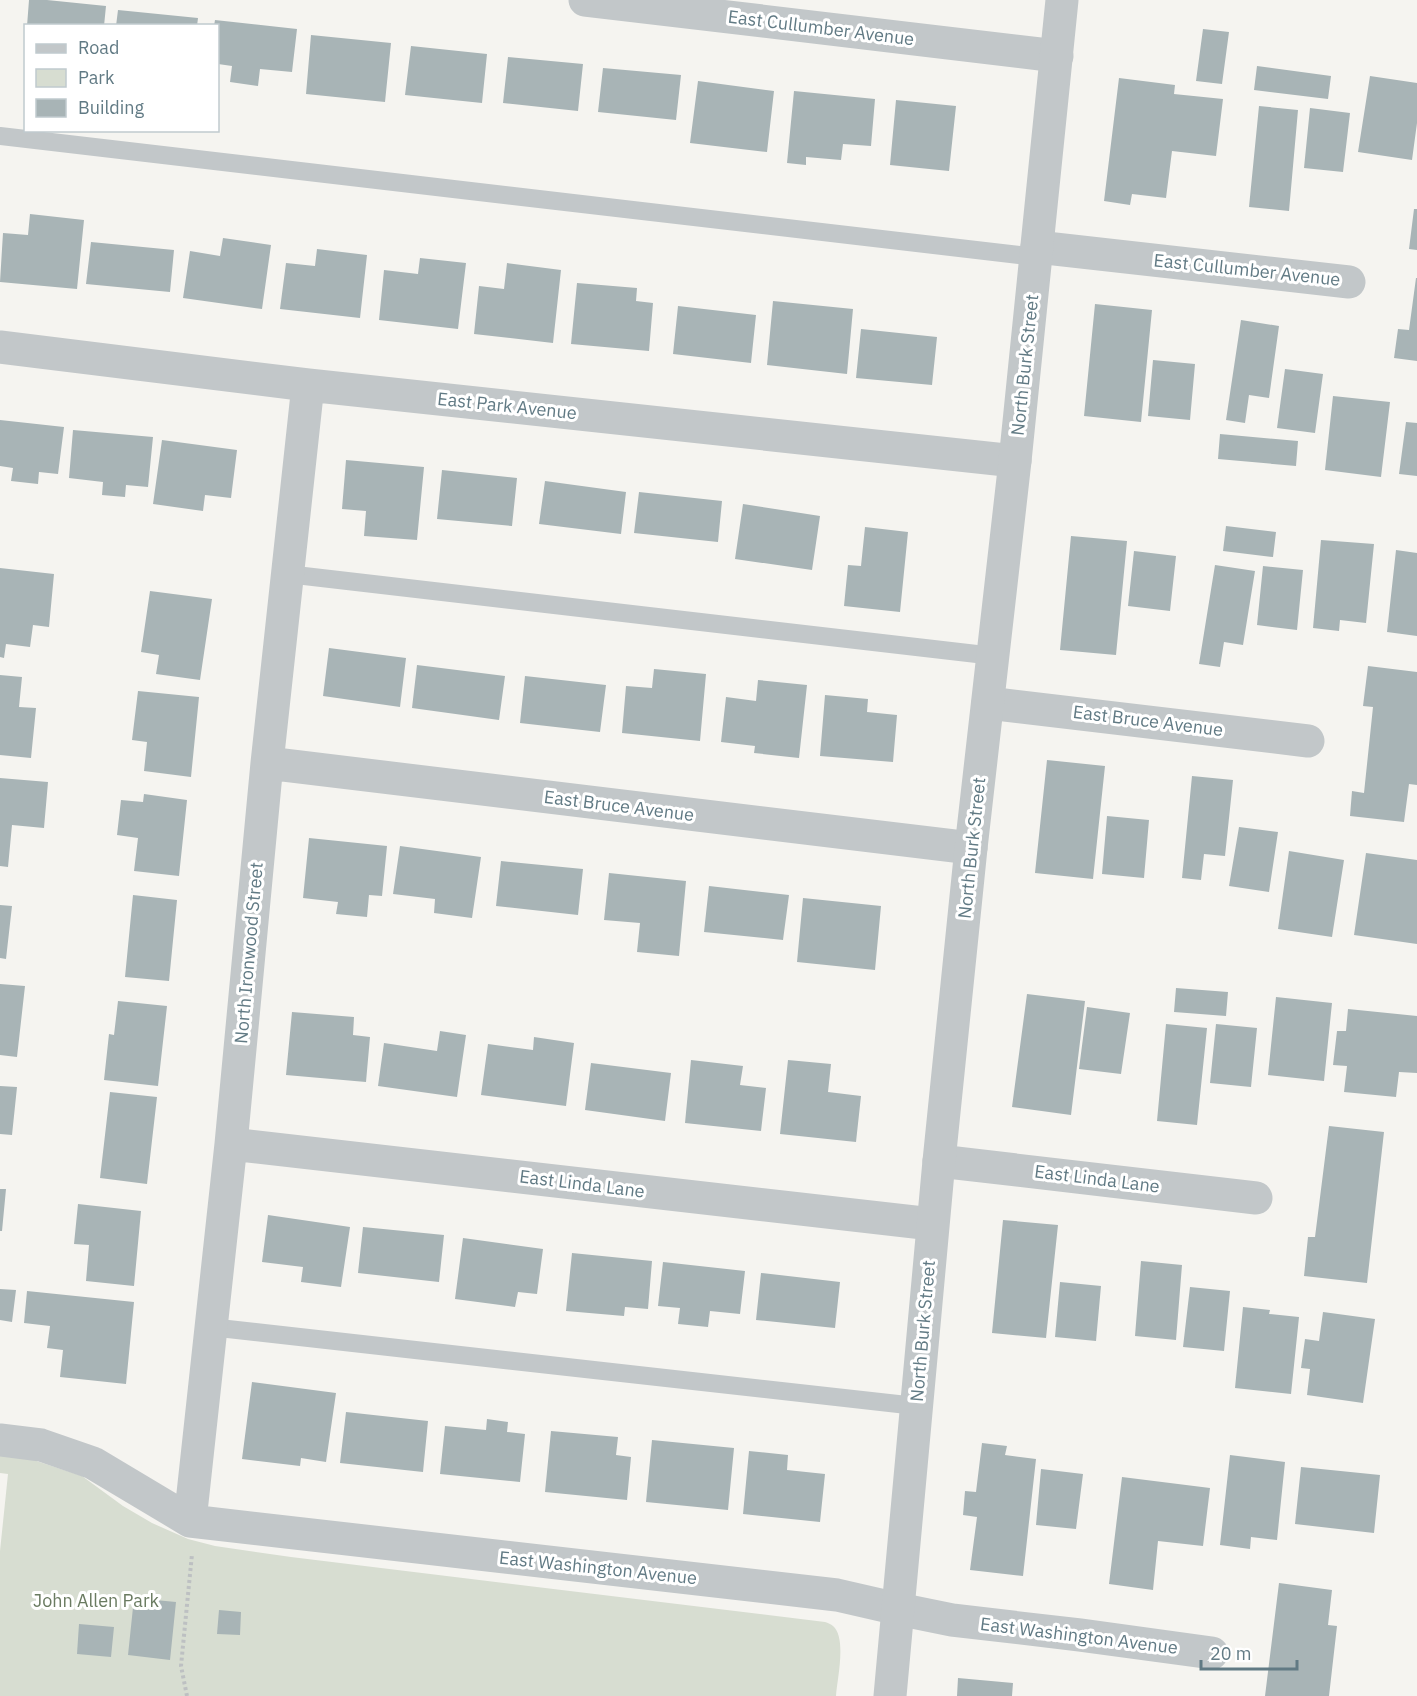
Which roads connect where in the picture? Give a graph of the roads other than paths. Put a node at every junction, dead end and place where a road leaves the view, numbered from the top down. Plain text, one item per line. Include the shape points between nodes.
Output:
1 (585, 0) edge
2 (1062, 0) edge
3 (1057, 56) junction
4 (0, 136) edge
5 (1036, 252) junction
6 (1349, 282) dead end
7 (0, 347) edge
8 (308, 385) junction
9 (1015, 461) junction
10 (287, 574) junction
11 (994, 656) junction
12 (988, 703) junction
13 (1308, 741) dead end
14 (267, 764) junction
15 (971, 848) junction
16 (231, 1144) junction
17 (939, 1161) junction
18 (1256, 1198) dead end
19 (932, 1224) junction
20 (210, 1327) junction
21 (916, 1406) junction
22 (0, 1440) edge
23 (191, 1533) junction
24 (898, 1609) junction
25 (1212, 1653) dead end
26 (890, 1696) edge

1 - 3 street, East Cullumber Avenue
2 - 3 street, North Burk Street
3 - 5 street, North Burk Street
4 - 5 lane
5 - 6 street, East Cullumber Avenue
5 - 9 street, North Burk Street
7 - 8 street, East Park Avenue
8 - 9 street, East Park Avenue
8 - 10 street, North Ironwood Street
9 - 11 street, North Burk Street
10 - 11 lane
10 - 14 street, North Ironwood Street
11 - 12 street, North Burk Street
12 - 13 street, East Bruce Avenue
12 - 15 street, North Burk Street
14 - 15 street, East Bruce Avenue
14 - 16 street, North Ironwood Street
15 - 17 street, North Burk Street
16 - 19 street, East Linda Lane
16 - 20 street, North Ironwood Street
17 - 18 street, East Linda Lane
17 - 19 street, North Burk Street
19 - 21 street, North Burk Street
20 - 21 lane
20 - 23 street, North Ironwood Street
21 - 24 street, North Burk Street
22 - 23 street, East Washington Avenue via 41,1445 93,1463
23 - 24 street, East Washington Avenue via 837,1595
24 - 25 street, East Washington Avenue via 952,1620
24 - 26 street, North Burk Street

